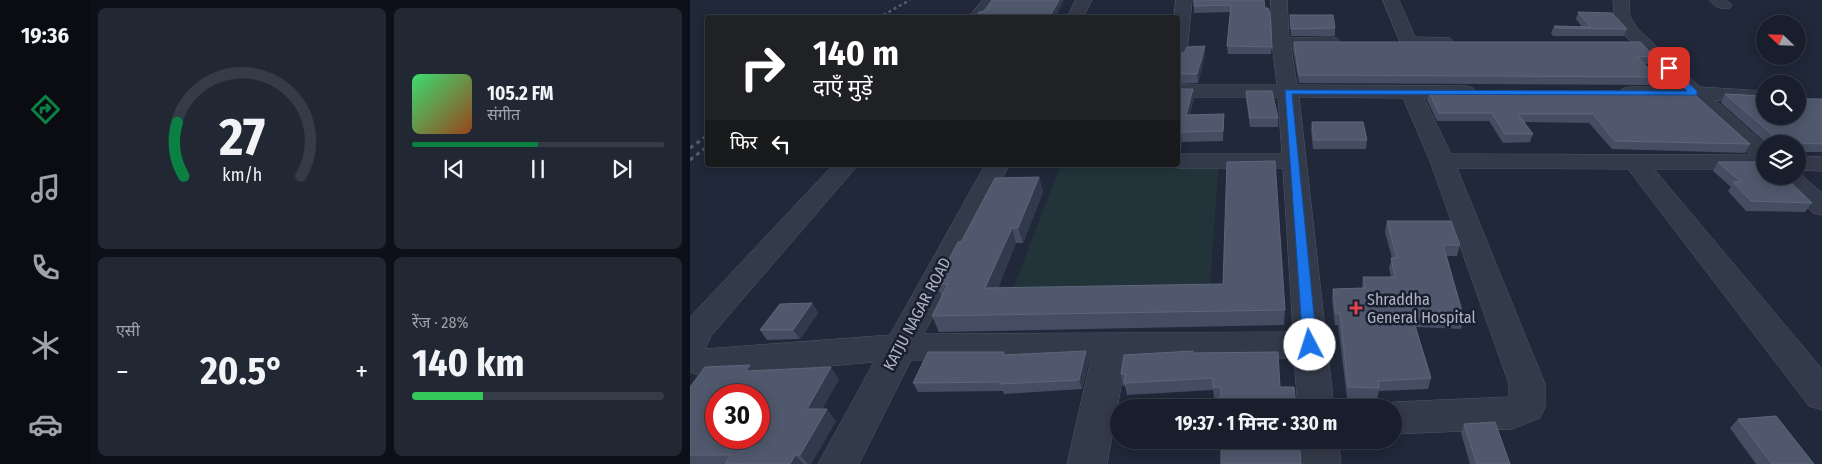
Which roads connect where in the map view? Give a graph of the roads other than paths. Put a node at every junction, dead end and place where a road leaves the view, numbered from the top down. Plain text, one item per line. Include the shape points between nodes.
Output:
1 (991, 0) edge
2 (1084, 0) edge
3 (1184, 0) edge
4 (1278, 0) edge
5 (1391, 0) edge
6 (1622, 0) edge
7 (978, 15) edge
8 (1076, 15) edge
9 (1180, 35) edge
10 (1281, 42) junction
11 (1349, 42) edge
12 (1388, 42) edge
13 (1408, 42) junction
14 (1456, 42) edge
15 (1623, 43) edge
16 (1643, 43) junction
17 (1180, 91) edge
18 (1288, 92) junction
19 (1411, 92) junction
20 (1489, 92) edge
21 (1606, 93) edge
22 (1694, 93) junction
23 (1756, 96) edge
24 (1756, 148) edge
25 (1180, 161) edge
26 (1294, 161) junction
27 (1442, 161) junction
28 (1756, 162) edge
29 (1636, 163) junction
30 (1806, 163) edge
31 (1822, 164) edge
32 (844, 167) edge
33 (996, 167) edge
34 (1797, 185) edge
35 (1822, 207) edge
36 (690, 342) edge
37 (1310, 345) junction
38 (899, 347) junction
39 (1111, 347) junction
40 (690, 353) edge
41 (1822, 395) edge
42 (1315, 399) edge
43 (1402, 418) edge
44 (1320, 449) edge
45 (838, 464) edge
46 (1086, 464) edge
47 (1321, 464) edge

1 - 7 street
2 - 8 street
3 - 9 street
4 - 10 street
5 - 13 street
6 - 16 street via 1622,17
10 - 11 street
10 - 18 street
12 - 13 street
13 - 14 street
15 - 16 street
16 - 22 street
17 - 18 street
18 - 19 street
18 - 26 street
19 - 20 street
19 - 27 street
21 - 22 street
22 - 23 street
22 - 24 street
25 - 26 street
26 - 37 street
27 - 29 street
27 - 43 street via 1527,384 1527,407 1512,413
28 - 29 street
29 - 41 street
30 - 31 street
32 - 36 street
33 - 38 street, KATJU NAGAR ROAD
34 - 35 street
37 - 39 street
37 - 42 street
38 - 39 street
38 - 40 street via 704,363 692,358
38 - 45 street, KATJU NAGAR ROAD
39 - 46 street
44 - 47 street

